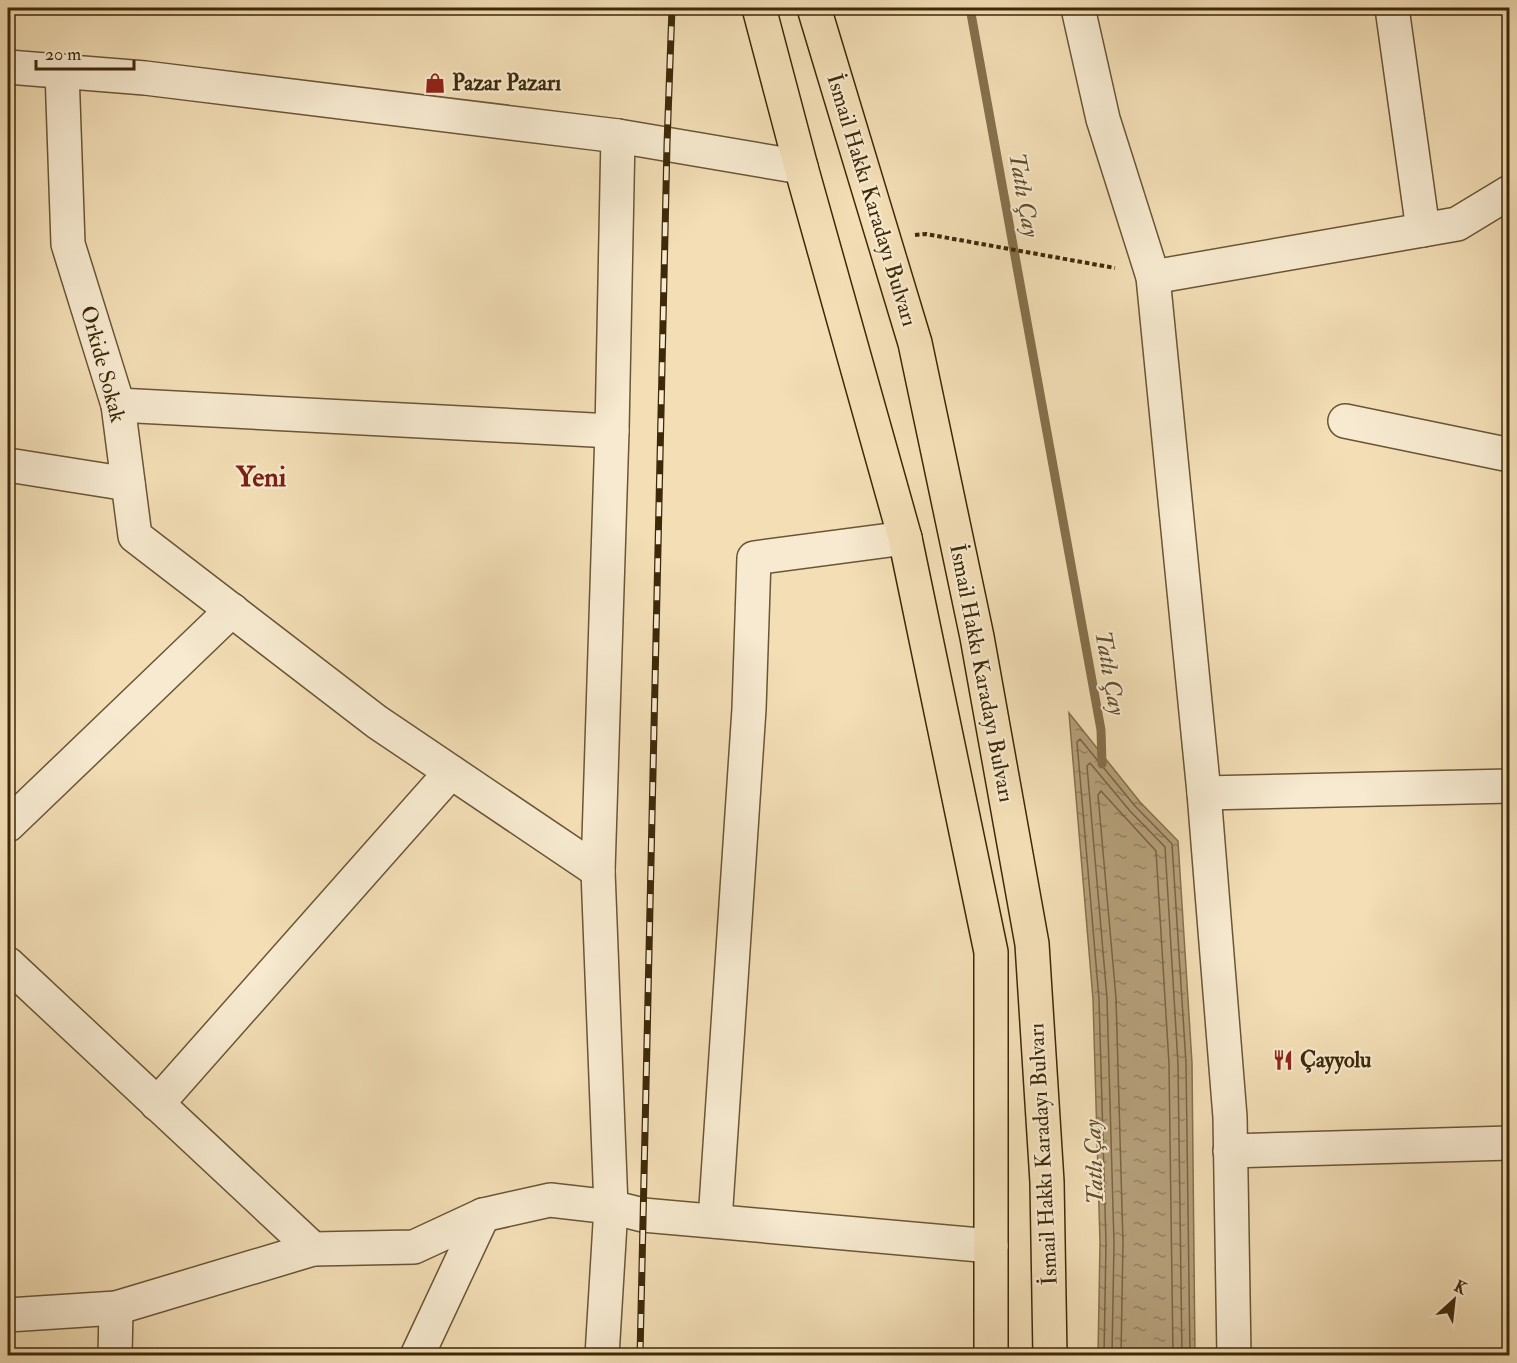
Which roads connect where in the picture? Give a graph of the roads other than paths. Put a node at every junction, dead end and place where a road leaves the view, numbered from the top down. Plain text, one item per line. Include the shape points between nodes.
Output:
1 (759, 8) edge
2 (814, 8) edge
3 (1078, 8) edge
4 (1392, 8) edge
5 (8, 67) edge
6 (62, 71) junction
7 (618, 136) junction
8 (801, 167) junction
9 (1509, 192) edge
10 (1423, 230) junction
11 (1153, 277) junction
12 (118, 405) junction
13 (1344, 421) dead end
14 (612, 431) junction
15 (1509, 455) edge
16 (8, 465) edge
17 (128, 484) junction
18 (904, 538) junction
19 (232, 610) junction
20 (451, 772) junction
21 (1509, 786) edge
22 (1204, 793) junction
23 (11, 816) edge
24 (598, 871) junction
25 (8, 964) edge
26 (157, 1104) junction
27 (1509, 1143) edge
28 (1230, 1151) junction
29 (611, 1207) junction
30 (483, 1215) junction
31 (715, 1221) junction
32 (991, 1246) junction
33 (313, 1250) junction
34 (116, 1308) junction
35 (8, 1315) edge
36 (115, 1356) edge
37 (417, 1356) edge
38 (602, 1356) edge
39 (991, 1356) edge
40 (1050, 1356) edge
41 (1234, 1356) edge

1 - 8 highway
2 - 40 highway, İsmail Hakkı Karadayı Bulvarı via 915,343 977,637 1032,944 1047,1182
3 - 11 street via 1103,119
4 - 10 street
5 - 6 street
6 - 7 street via 157,79
6 - 12 street, Orkide Sokak via 68,244
7 - 8 street
7 - 14 street
8 - 18 highway
9 - 10 street via 1457,224
10 - 11 street
11 - 22 street
12 - 14 street
12 - 17 street, Orkide Sokak
13 - 15 street
14 - 24 street
16 - 17 street
17 - 19 street, Orkide Sokak via 135,536
18 - 31 street via 754,558 749,710
18 - 32 highway via 991,952
19 - 20 street, Orkide Sokak via 377,722
19 - 23 street
20 - 24 street, Orkide Sokak
20 - 26 street
21 - 22 street
22 - 28 street
24 - 29 street
25 - 26 street
26 - 33 street
27 - 28 street
28 - 41 street
29 - 30 street via 550,1200
29 - 31 street via 643,1215
29 - 38 street
30 - 33 street via 414,1247
30 - 37 street
31 - 32 street
32 - 39 highway
33 - 34 street
34 - 35 street
34 - 36 street

